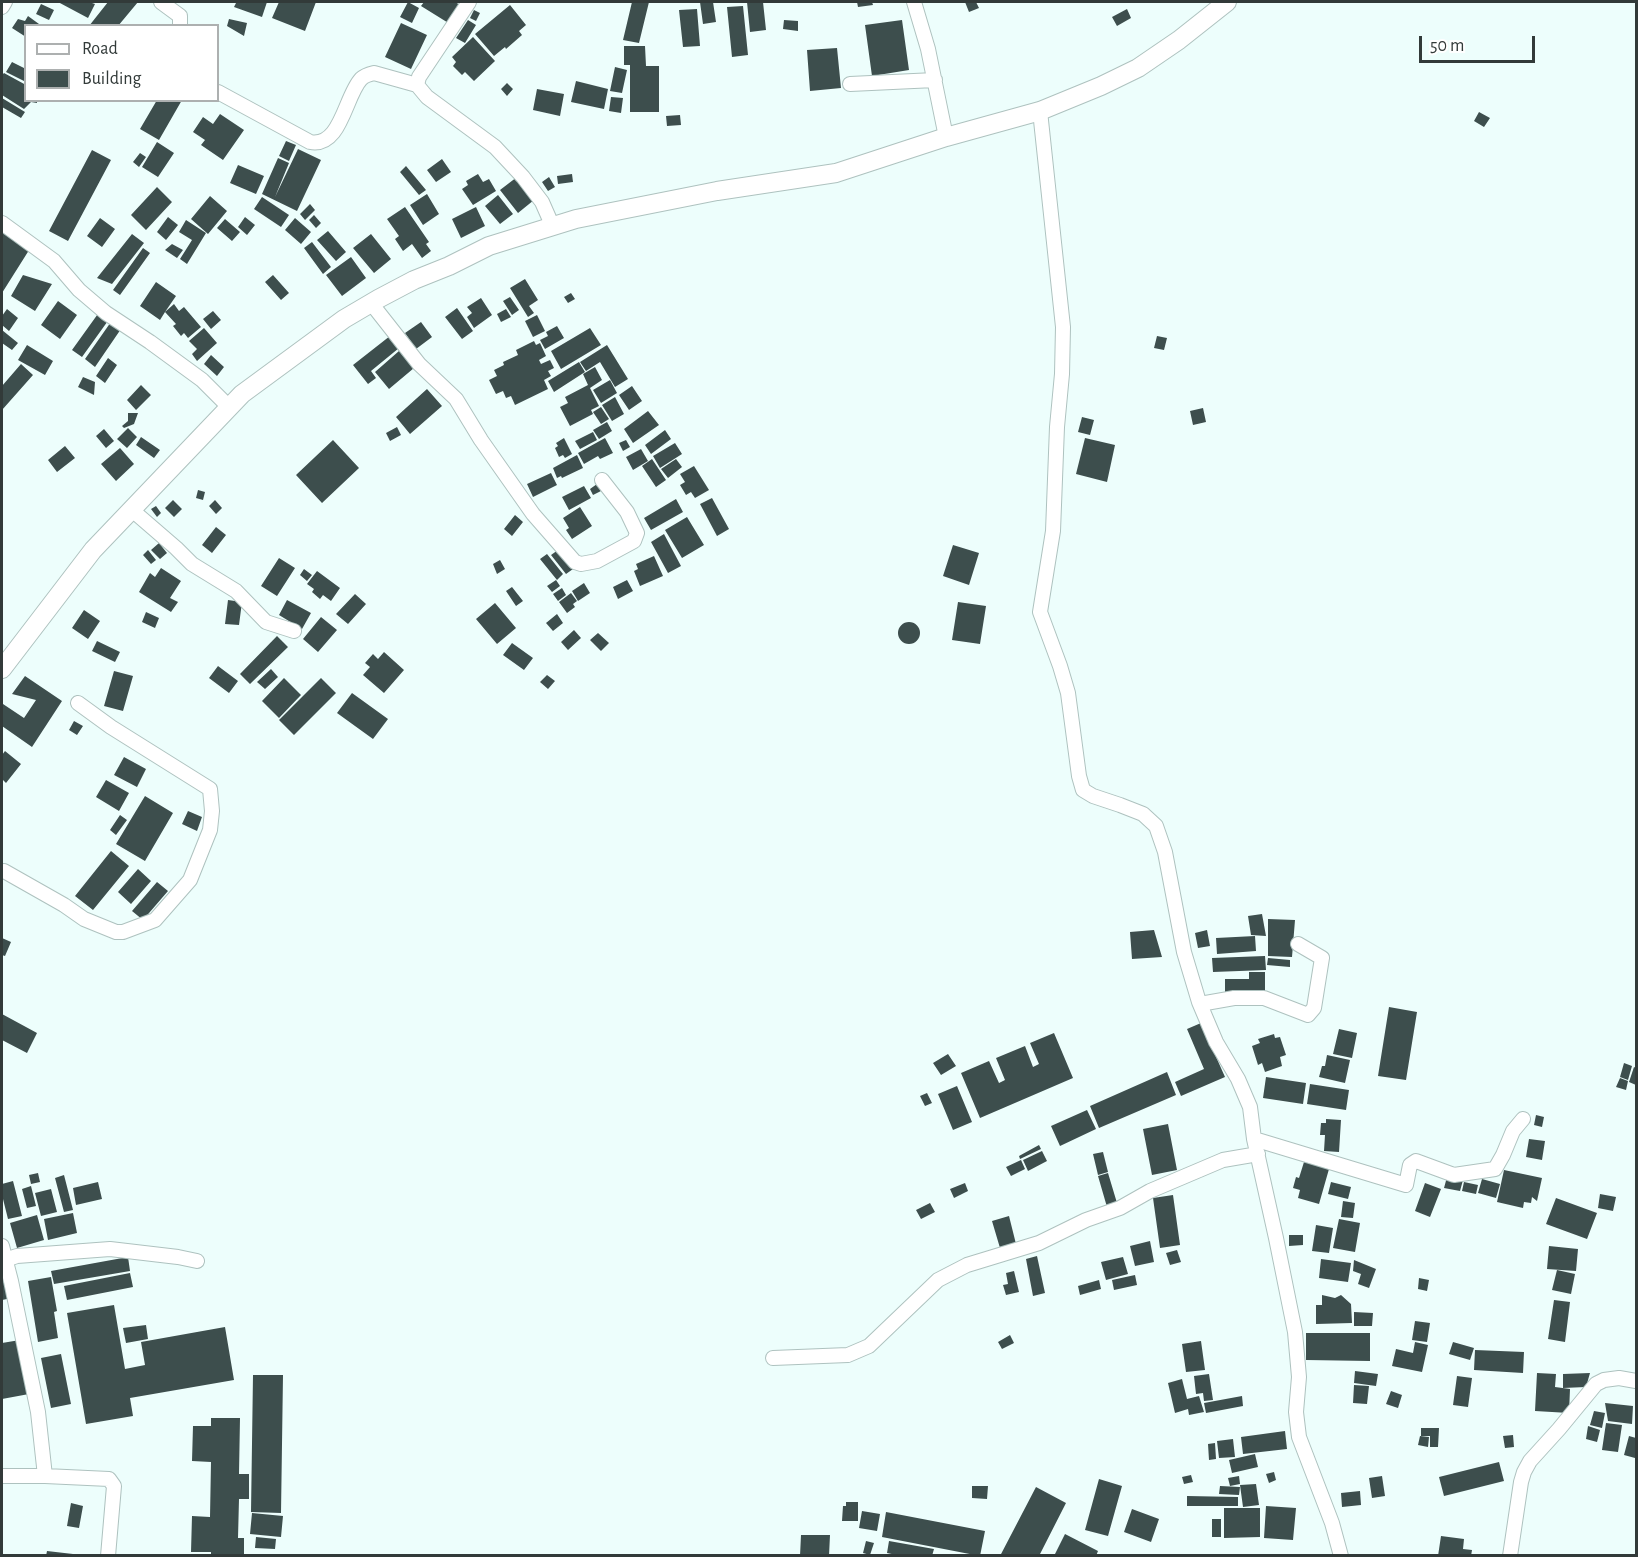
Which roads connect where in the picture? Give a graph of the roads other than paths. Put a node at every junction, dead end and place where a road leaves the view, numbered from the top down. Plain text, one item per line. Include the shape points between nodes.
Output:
1 (5, 2) edge
2 (161, 2) edge
3 (469, 2) edge
4 (914, 2) edge
5 (1227, 2) edge
6 (2, 7) edge
7 (180, 24) edge
8 (935, 80) junction
9 (850, 84) dead end
10 (417, 85) junction
11 (219, 93) edge
12 (1040, 111) junction
13 (946, 137) junction
14 (2, 223) edge
15 (553, 227) junction
16 (371, 303) junction
17 (230, 408) junction
18 (602, 480) dead end
19 (132, 510) junction
20 (294, 631) dead end
21 (2, 669) edge
22 (78, 703) dead end
23 (4, 871) dead end
24 (1298, 944) dead end
25 (1200, 1004) junction
26 (1523, 1119) dead end
27 (1254, 1140) junction
28 (1258, 1154) junction
29 (3, 1256) edge
30 (197, 1261) dead end
31 (773, 1358) dead end
32 (1636, 1382) edge
33 (2, 1476) edge
34 (45, 1476) junction
35 (108, 1556) edge
36 (1341, 1556) edge
37 (1510, 1556) edge

1 - 6 street
2 - 7 street via 180,16
3 - 10 street
4 - 8 street
5 - 12 street via 1138,68
8 - 9 street
8 - 13 street
10 - 11 street via 374,73 362,79 330,138 317,144
10 - 15 street via 427,97 495,147 542,202
12 - 13 street
12 - 25 street via 1063,327 1053,531 1040,612 1068,693 1083,790 1143,814 1156,826 1165,852 1184,952
13 - 15 street via 836,173 717,191
14 - 17 street via 54,261 106,313 202,380
15 - 16 street via 489,246
16 - 17 street via 242,394
16 - 18 street via 419,364 456,399 533,514 567,555 581,564 597,561 634,541 637,533 627,512
17 - 19 street
19 - 20 street via 192,564 236,591 266,622
19 - 21 street via 93,550
22 - 23 street via 210,789 210,830 190,880 155,920 116,932 84,919
24 - 25 street via 1322,958 1314,1008 1308,1015 1264,998
25 - 27 street via 1245,1094
26 - 27 street via 1495,1169 1454,1175 1416,1161 1410,1165 1406,1185
27 - 28 street
28 - 31 street via 1223,1160 1039,1243 967,1265 938,1280 868,1346 849,1355
28 - 36 street via 1295,1332 1299,1437
29 - 30 street via 110,1249
29 - 34 street via 38,1412
32 - 37 street via 1619,1378 1599,1382 1530,1461 1521,1482
33 - 34 street
34 - 35 street via 103,1478 114,1483

